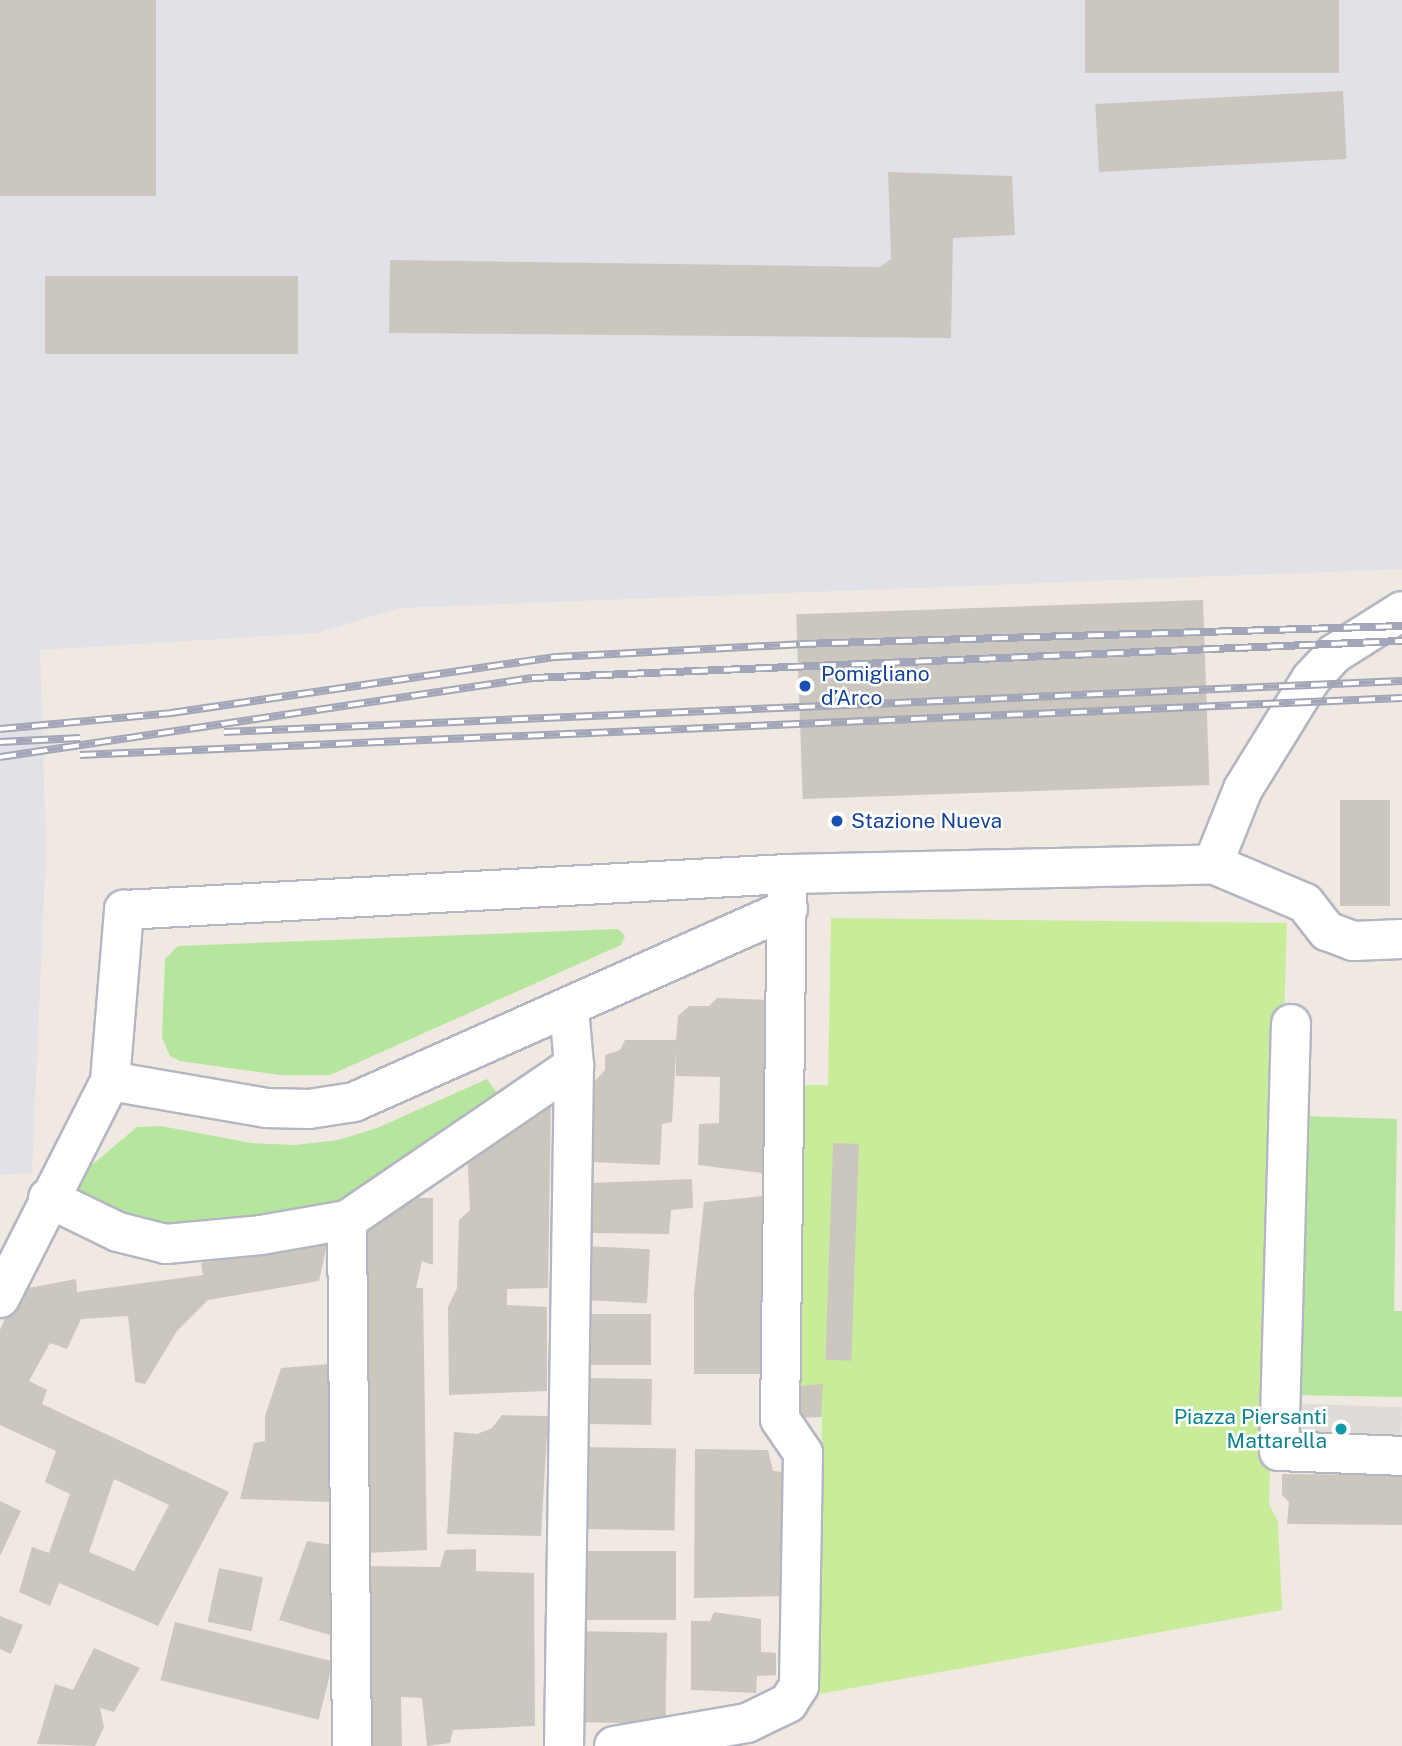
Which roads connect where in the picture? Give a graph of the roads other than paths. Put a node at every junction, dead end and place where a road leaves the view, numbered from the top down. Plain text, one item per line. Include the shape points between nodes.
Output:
1 (1402, 611) edge
2 (1402, 631) edge
3 (1354, 640) junction
4 (1213, 863) junction
5 (788, 891) junction
6 (1402, 939) edge
7 (569, 1009) junction
8 (1291, 1024) dead end
9 (574, 1065) junction
10 (110, 1081) junction
11 (42, 1211) junction
12 (347, 1220) junction
13 (0, 1298) edge
14 (1402, 1456) edge
15 (352, 1746) edge
16 (564, 1746) edge
17 (614, 1746) edge

1 - 3 street
2 - 3 street via 1375,632
3 - 4 street via 1311,679 1243,789
4 - 5 street
4 - 6 street via 1305,903 1327,930 1353,941
5 - 7 street
5 - 10 street via 124,910
5 - 17 street via 780,1419 803,1454 799,1686 788,1703 747,1723
7 - 9 street
7 - 10 street via 354,1102 309,1109 267,1108
8 - 14 street via 1279,1451
9 - 12 street
9 - 16 street
10 - 11 street
11 - 12 street via 166,1244 261,1235
11 - 13 street
12 - 15 street

